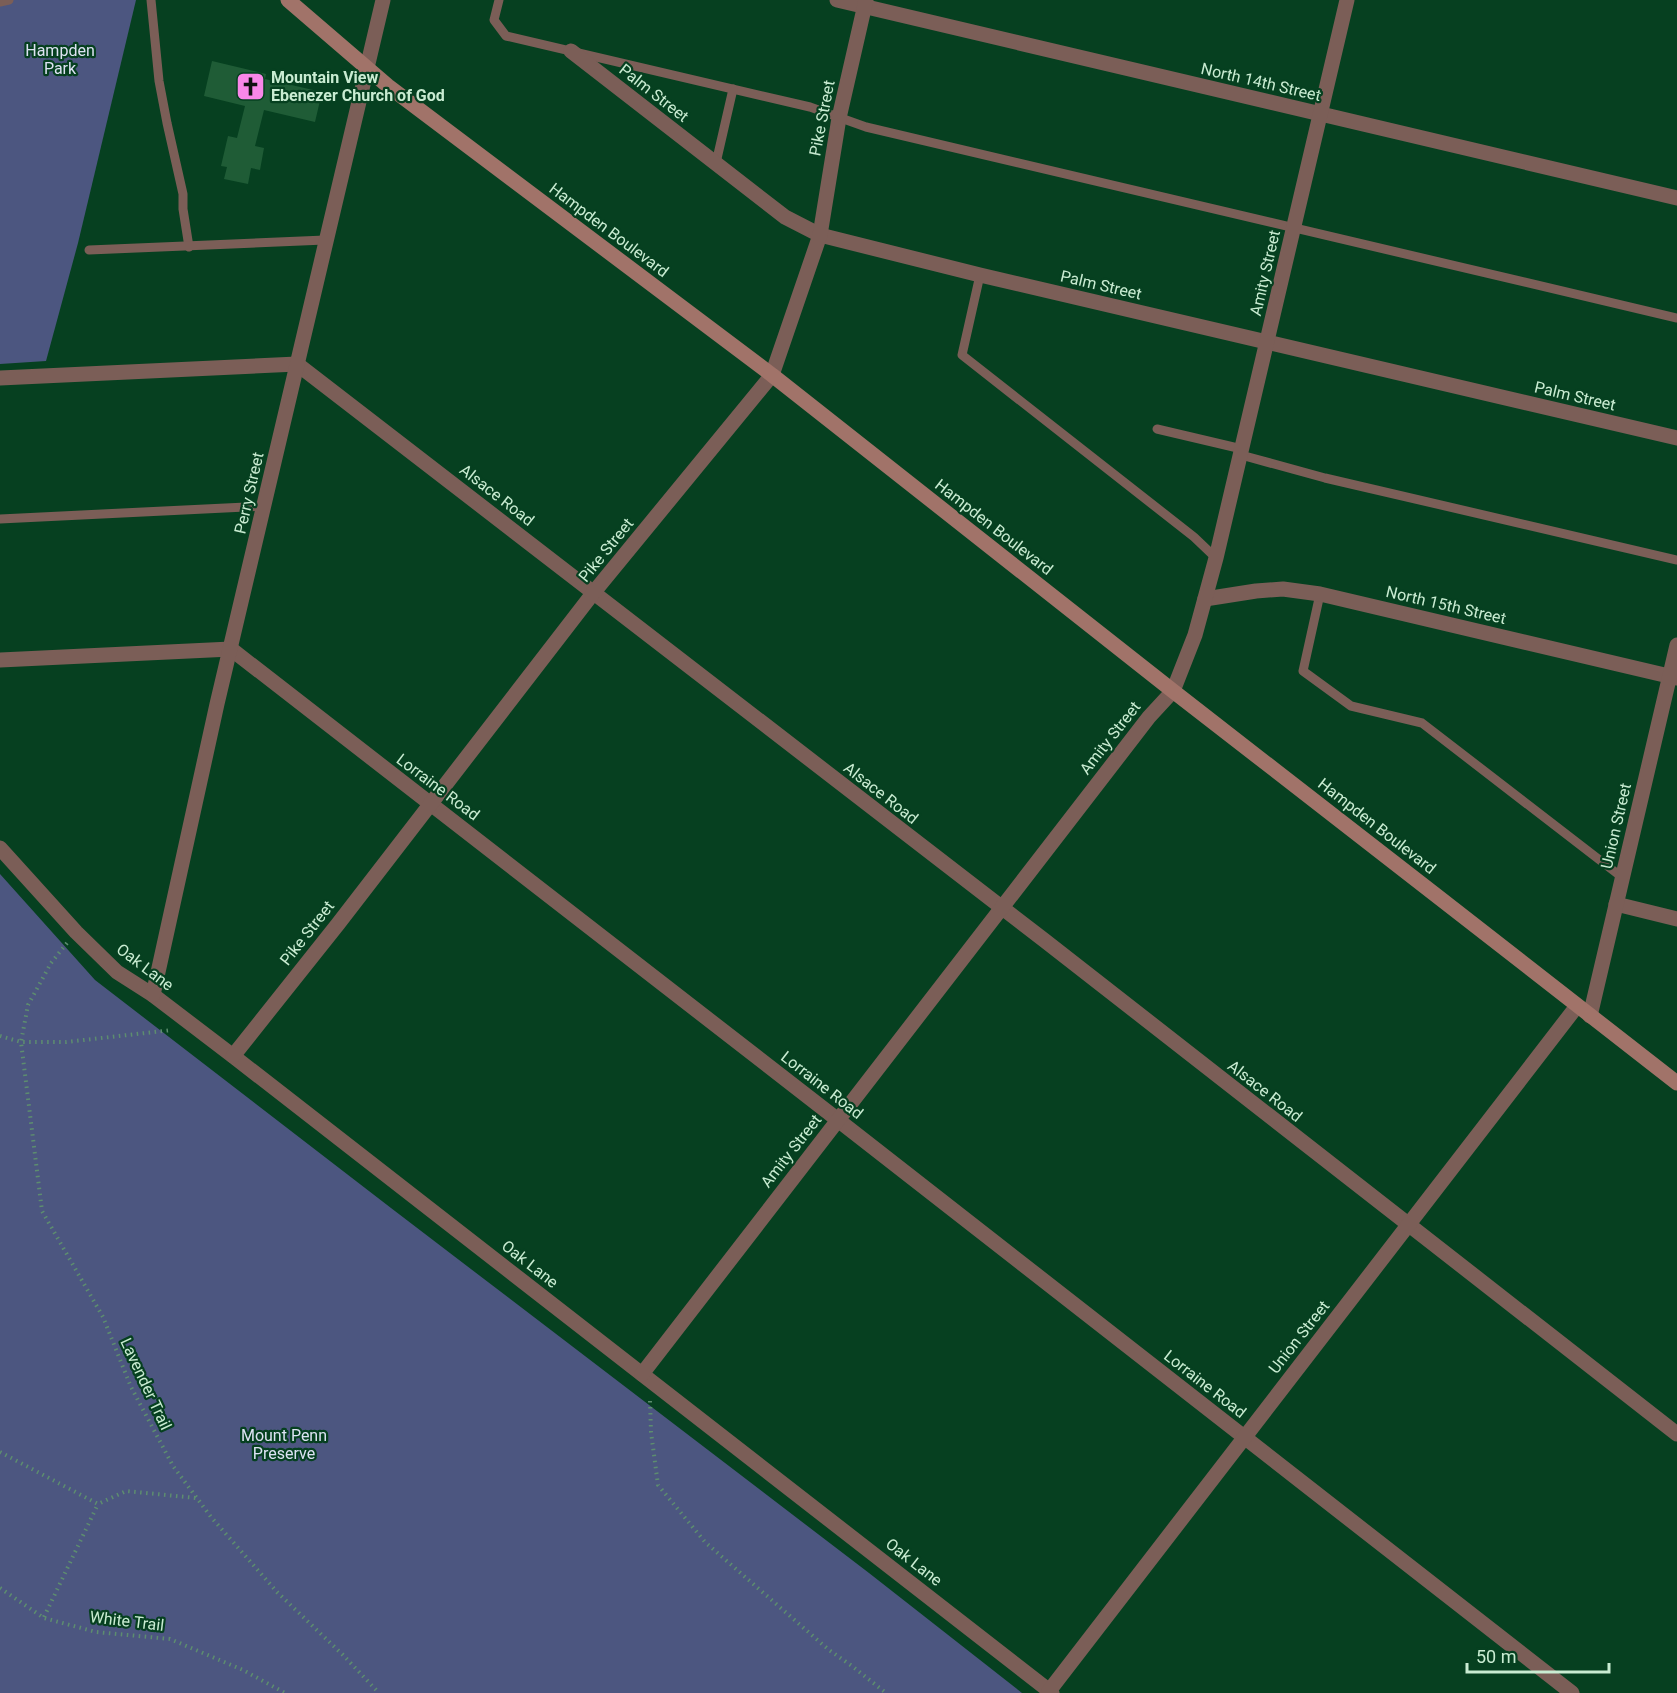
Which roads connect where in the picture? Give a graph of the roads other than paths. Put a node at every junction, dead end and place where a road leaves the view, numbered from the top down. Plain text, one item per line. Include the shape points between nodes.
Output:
1 (9, 0) edge
2 (151, 0) edge
3 (288, 0) edge
4 (383, 0) edge
5 (499, 0) edge
6 (837, 0) edge
7 (1347, 0) edge
8 (0, 2) edge
9 (866, 3) edge
10 (571, 51) junction
11 (366, 67) junction
12 (733, 89) junction
13 (1321, 114) junction
14 (839, 118) junction
15 (716, 163) junction
16 (1677, 198) edge
17 (1294, 227) junction
18 (820, 235) junction
19 (325, 240) junction
20 (189, 247) junction
21 (89, 250) dead end
22 (980, 275) junction
23 (1677, 318) edge
24 (1267, 342) junction
25 (297, 364) junction
26 (772, 375) junction
27 (0, 378) edge
28 (1157, 429) dead end
29 (1677, 438) edge
30 (1241, 452) junction
31 (264, 506) junction
32 (0, 519) edge
33 (1216, 558) junction
34 (1677, 560) edge
35 (594, 592) junction
36 (1320, 594) junction
37 (1205, 599) junction
38 (1677, 645) edge
39 (231, 649) junction
40 (0, 660) edge
41 (1673, 677) edge
42 (1173, 692) junction
43 (431, 805) junction
44 (0, 848) edge
45 (1623, 878) junction
46 (1616, 904) junction
47 (1002, 909) junction
48 (1677, 919) edge
49 (153, 995) junction
50 (1577, 1005) junction
51 (1590, 1016) junction
52 (233, 1056) junction
53 (1677, 1083) edge
54 (838, 1120) junction
55 (1408, 1225) junction
56 (648, 1378) junction
57 (1677, 1434) edge
58 (1244, 1437) junction
59 (1051, 1692) edge
60 (1572, 1693) edge

1 - 8 lane
2 - 20 lane via 159,81 183,194
3 - 11 main road, Hampden Boulevard
4 - 11 street, Perry Street
5 - 10 lane via 494,20 506,36
6 - 9 street, North 14th Street
7 - 13 street, Amity Street
9 - 13 street, North 14th Street
9 - 14 street, Pike Street
10 - 12 lane
10 - 15 street, Palm Street
11 - 19 street, Perry Street
11 - 26 main road, Hampden Boulevard
12 - 14 lane
12 - 15 lane
13 - 16 street, North 14th Street
13 - 17 street, Amity Street
14 - 17 lane
14 - 18 street, Pike Street
15 - 18 street, Palm Street via 785,217
17 - 23 lane
17 - 24 street, Amity Street
18 - 22 street, Palm Street
18 - 26 street, Pike Street
19 - 20 lane
19 - 25 street, Perry Street
20 - 21 lane
22 - 24 street, Palm Street
22 - 33 lane via 962,355
24 - 29 street, Palm Street
24 - 30 street, Amity Street
25 - 27 street
25 - 31 street, Perry Street
25 - 35 street, Alsace Road
26 - 35 street, Pike Street
26 - 42 main road, Hampden Boulevard
28 - 30 lane
30 - 33 street, Amity Street
30 - 34 lane via 1325,478
31 - 32 lane
31 - 39 street, Perry Street
33 - 37 street, Amity Street
35 - 43 street, Pike Street
35 - 47 street, Alsace Road
36 - 37 street, North 15th Street via 1283,589
36 - 41 street, North 15th Street
36 - 45 lane via 1304,671 1351,706 1422,723
37 - 42 street, Amity Street
38 - 41 street, Union Street
39 - 40 street
39 - 43 street, Lorraine Road
39 - 49 street, Perry Street
41 - 45 street, Union Street
42 - 47 street, Amity Street via 1149,717
42 - 50 main road, Hampden Boulevard
43 - 52 street, Pike Street
43 - 54 street, Lorraine Road
44 - 49 street, Oak Lane via 117,972
45 - 46 street, Union Street
46 - 48 street
46 - 51 street, Union Street
47 - 54 street, Amity Street
47 - 55 street, Alsace Road
49 - 52 street, Oak Lane
50 - 51 main road, Hampden Boulevard
50 - 55 street, Union Street
51 - 53 main road, Hampden Boulevard
52 - 56 street, Oak Lane
54 - 56 street, Amity Street
54 - 58 street, Lorraine Road
55 - 57 street, Alsace Road
55 - 58 street, Union Street
56 - 59 street, Oak Lane
58 - 59 street, Union Street
58 - 60 street, Lorraine Road

